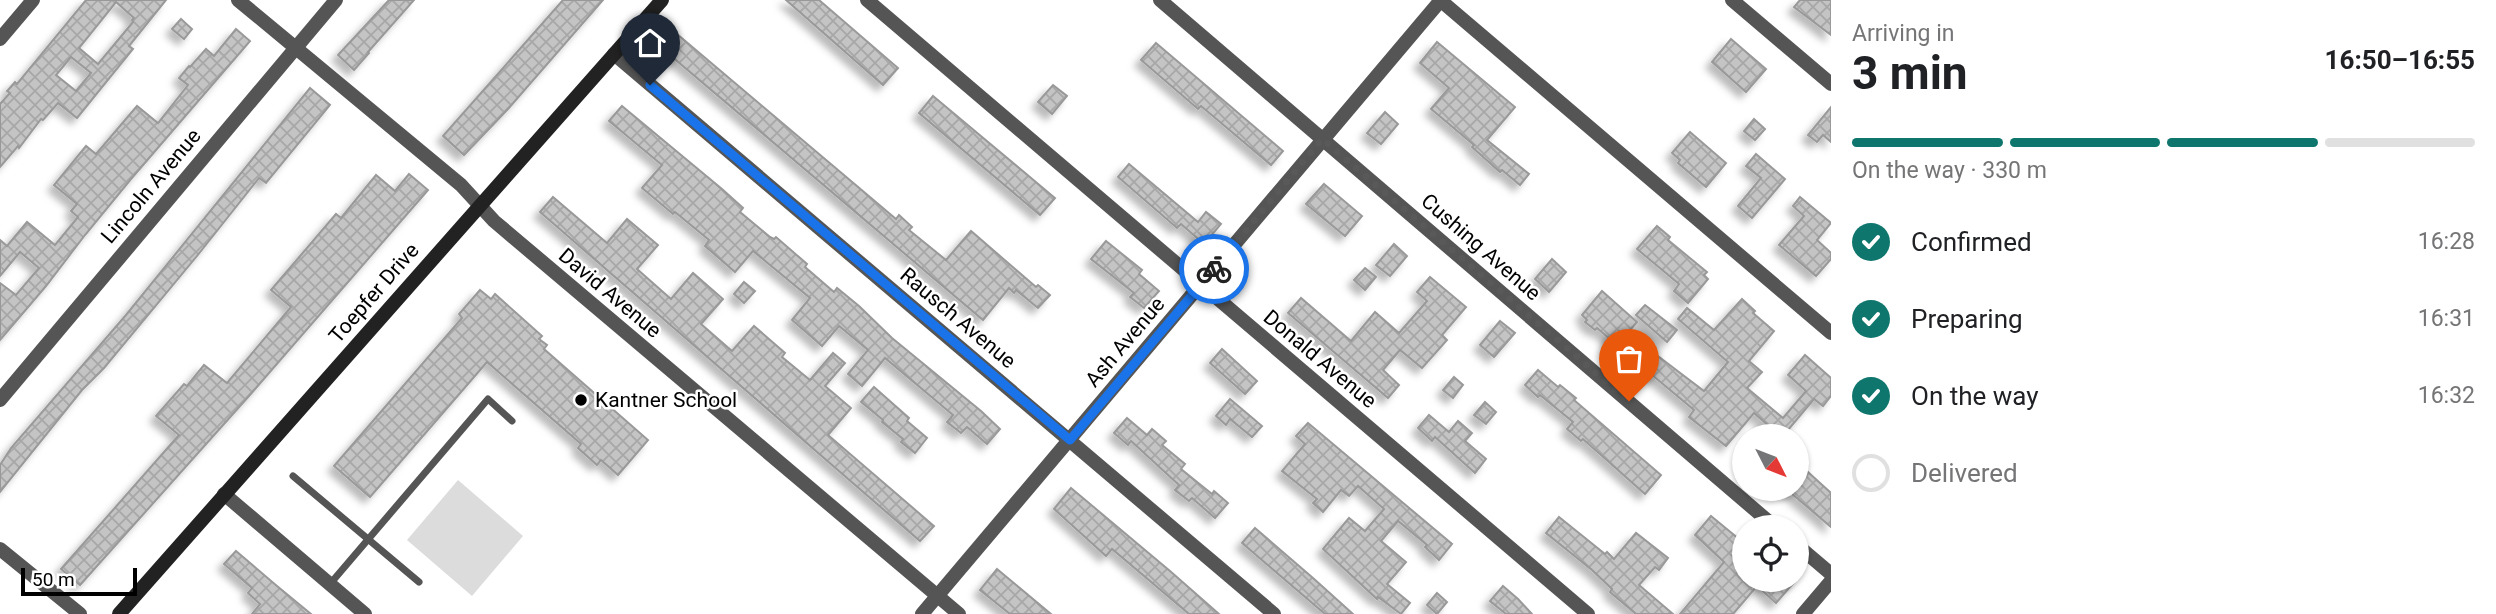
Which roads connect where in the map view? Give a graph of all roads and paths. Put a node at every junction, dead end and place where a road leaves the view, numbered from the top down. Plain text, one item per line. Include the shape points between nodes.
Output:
1 (33, 0) edge
2 (238, 0) edge
3 (336, 0) edge
4 (662, 0) edge
5 (867, 0) edge
6 (1160, 0) edge
7 (1440, 0) edge
8 (1732, 0) edge
9 (0, 39) edge
10 (295, 47) junction
11 (614, 54) junction
12 (1831, 84) edge
13 (1322, 139) junction
14 (478, 206) junction
15 (1200, 285) junction
16 (1831, 333) edge
17 (0, 400) edge
18 (512, 421) dead end
19 (1070, 440) junction
20 (293, 476) dead end
21 (224, 494) junction
22 (1761, 515) edge
23 (369, 539) junction
24 (0, 549) edge
25 (1809, 555) edge
26 (1831, 574) edge
27 (1831, 581) edge
28 (419, 582) dead end
29 (330, 584) junction
30 (937, 596) junction
31 (80, 614) edge
32 (118, 614) edge
33 (365, 614) edge
34 (922, 614) edge
35 (959, 614) edge
36 (1274, 614) edge
37 (1588, 614) edge
38 (1803, 614) edge

1 - 9 street
2 - 10 street, David Avenue
3 - 10 street, Lincoln Avenue
4 - 11 street, Toepfer Drive
5 - 15 street, Donald Avenue
6 - 13 street, Cushing Avenue
7 - 13 street, Ash Avenue
7 - 16 street
8 - 12 street
10 - 14 street, David Avenue via 460,185
10 - 17 street, Lincoln Avenue
11 - 14 street, Toepfer Drive
11 - 19 street, Rausch Avenue
13 - 15 street, Ash Avenue
13 - 22 street, Cushing Avenue
14 - 21 street, Toepfer Drive
14 - 30 street, David Avenue
15 - 19 street, Ash Avenue
15 - 37 street, Donald Avenue
18 - 23 lane via 488,399
19 - 30 street, Ash Avenue
19 - 36 street, Rausch Avenue
20 - 23 lane
21 - 29 street
21 - 32 street, Toepfer Drive
23 - 28 lane
23 - 29 lane
24 - 31 street
25 - 26 street
27 - 38 street
29 - 33 street
30 - 34 street, Ash Avenue
30 - 35 street, David Avenue

